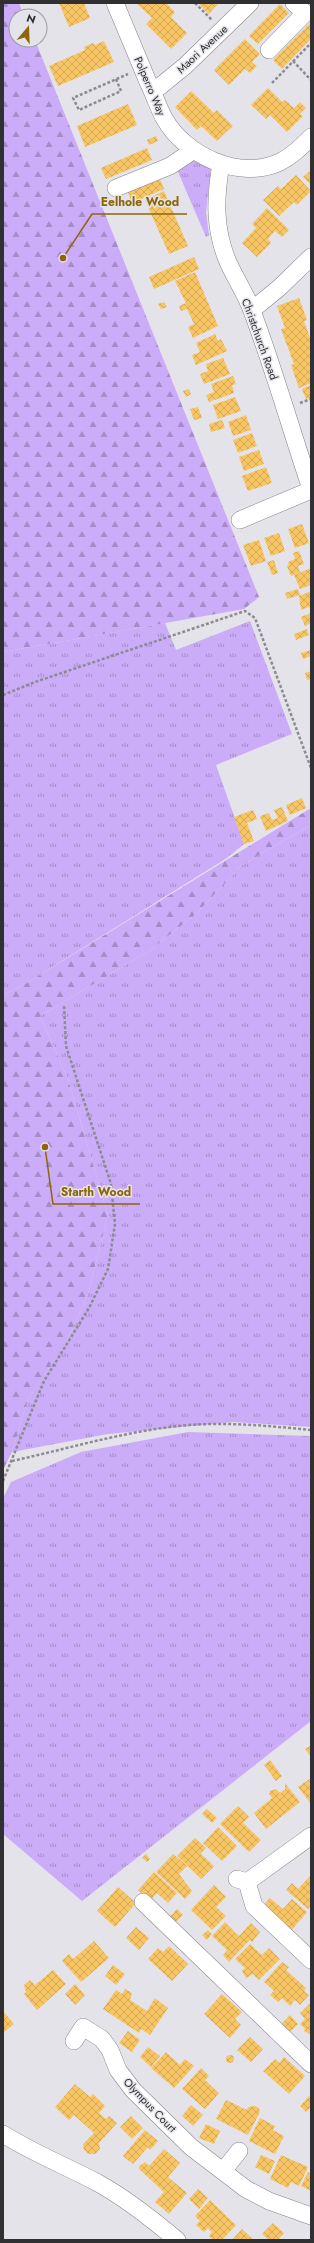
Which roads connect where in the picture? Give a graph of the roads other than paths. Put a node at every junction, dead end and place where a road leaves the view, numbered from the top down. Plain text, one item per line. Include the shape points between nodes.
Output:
1 (115, 3) edge
2 (250, 3) edge
3 (303, 7) edge
4 (270, 50) dead end
5 (153, 92) junction
6 (311, 137) edge
7 (194, 150) junction
8 (221, 164) junction
9 (116, 188) dead end
10 (309, 264) edge
11 (252, 310) junction
12 (311, 490) edge
13 (240, 520) dead end
14 (311, 1836) edge
15 (143, 1902) dead end
16 (311, 1960) edge
17 (74, 2041) dead end
18 (311, 2064) edge
19 (3, 2134) edge
20 (239, 2151) dead end
21 (223, 2171) junction
22 (311, 2216) edge
23 (177, 2240) edge

1 - 5 street, Polperro Way
2 - 5 street, Maori Avenue via 185,66
3 - 4 street
5 - 7 street, Polperro Way via 164,119 178,137
6 - 8 street, Polperro Way via 293,155 260,168
7 - 8 street, Polperro Way
7 - 9 street via 170,166
8 - 11 street, Christchurch Road via 215,194 220,236 228,261
10 - 11 street
11 - 12 street, Christchurch Road
12 - 13 street
14 - 16 street via 242,1881 254,1906
15 - 18 street
17 - 21 street, Olympus Court via 83,2027 102,2039 110,2050 118,2070 133,2090 191,2147
19 - 23 street via 99,2184 141,2210
20 - 21 street
21 - 22 street, Olympus Court via 269,2201

